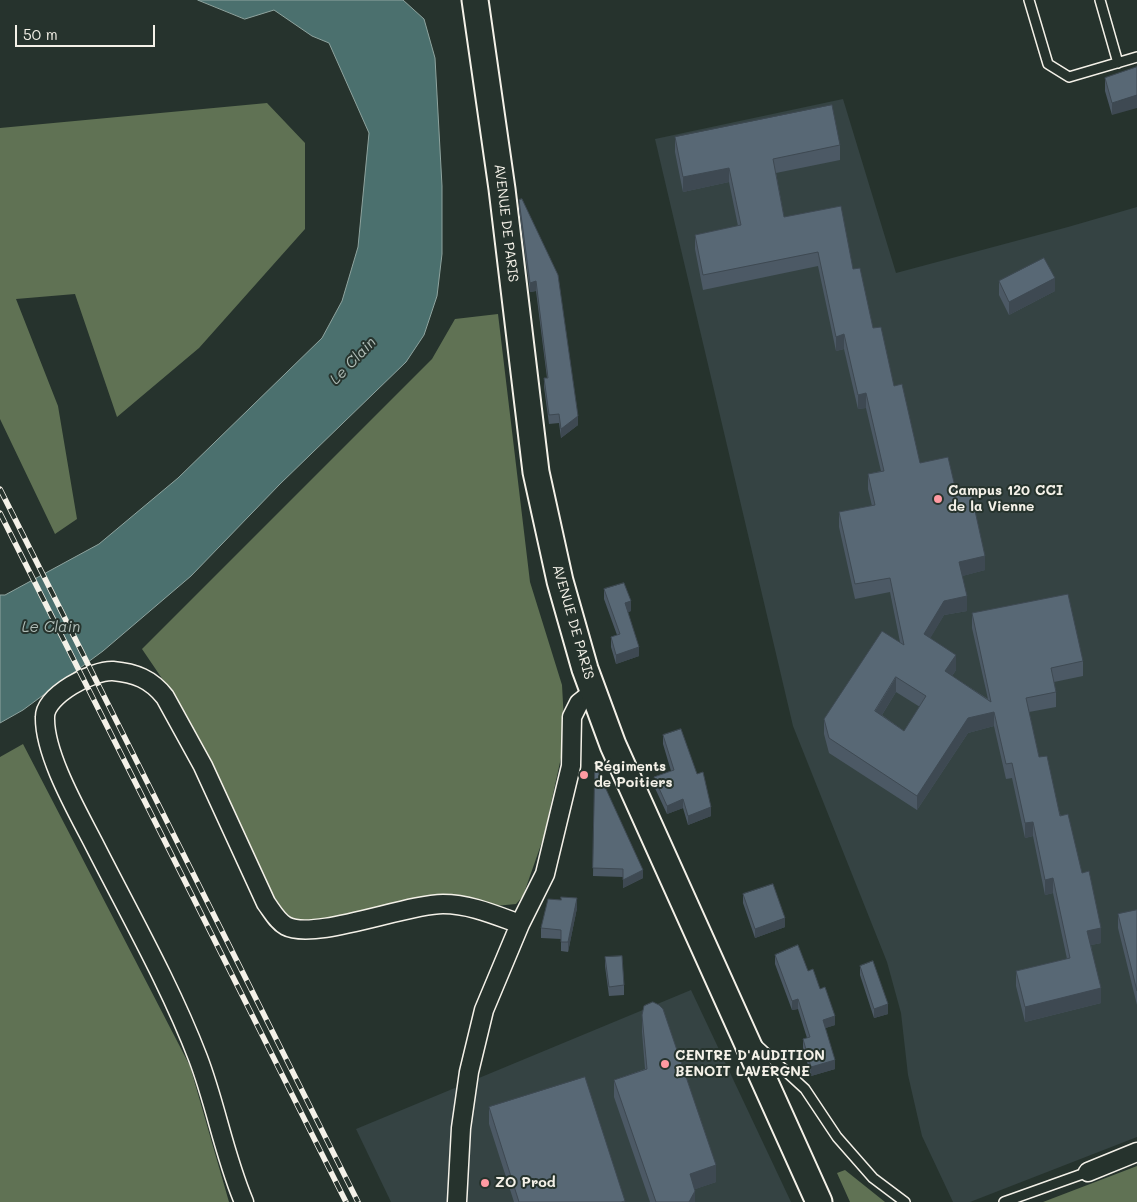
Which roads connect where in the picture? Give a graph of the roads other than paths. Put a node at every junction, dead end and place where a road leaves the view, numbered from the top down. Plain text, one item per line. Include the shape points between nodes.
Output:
1 (475, 0) edge
2 (1029, 0) edge
3 (1100, 0) edge
4 (1137, 57) edge
5 (1118, 63) junction
6 (593, 692) junction
7 (520, 924) junction
8 (740, 1028) junction
9 (1137, 1152) edge
10 (1088, 1172) joint
11 (244, 1202) edge
12 (457, 1202) edge
13 (819, 1202) edge
14 (905, 1202) edge
15 (1004, 1202) edge

1 - 6 main road, AVENUE DE PARIS via 502,189 536,472 560,582
2 - 5 lane via 1048,64 1070,77
3 - 5 lane
4 - 5 lane
6 - 7 street via 579,703 572,717 571,766 558,820 544,874
6 - 8 main road, AVENUE DE PARIS via 613,744
7 - 11 street via 470,908 441,904 345,924 293,929 274,915 266,903 202,766 158,688 137,675 111,671 70,686 58,696 45,715 46,730 64,785 158,970 198,1057 229,1165
7 - 12 street via 484,1010 469,1072 461,1128
8 - 13 main road, AVENUE DE PARIS
8 - 14 lane via 805,1089 837,1137 873,1178
9 - 10 street
10 - 15 lane

